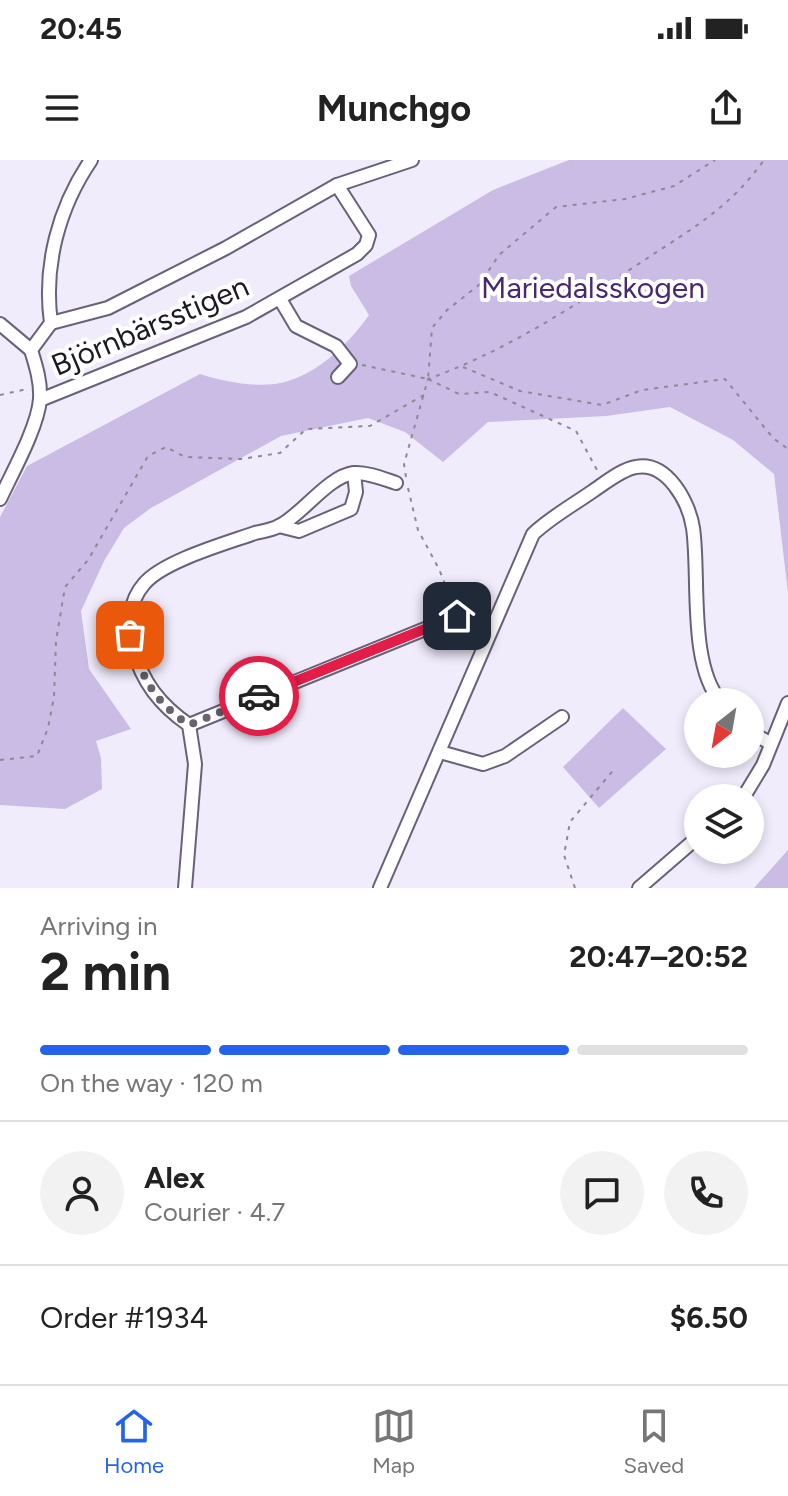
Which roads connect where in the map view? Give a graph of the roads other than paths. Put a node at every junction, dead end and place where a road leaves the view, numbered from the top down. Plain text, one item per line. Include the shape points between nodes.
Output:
1 (91, 160) edge
2 (412, 160) edge
3 (337, 185) junction
4 (280, 299) junction
5 (51, 323) junction
6 (2, 328) edge
7 (31, 350) junction
8 (338, 377) dead end
9 (40, 393) junction
10 (6, 472) edge
11 (354, 473) junction
12 (396, 483) dead end
13 (0, 499) edge
14 (279, 526) junction
15 (457, 616) road end
16 (713, 688) edge
17 (788, 703) edge
18 (562, 717) dead end
19 (189, 725) junction
20 (764, 740) edge
21 (770, 743) junction
22 (440, 752) junction
23 (751, 784) edge
24 (684, 849) edge
25 (185, 888) edge
26 (380, 888) edge
27 (639, 888) edge

1 - 5 street via 69,194 54,242
2 - 3 street
3 - 4 street, Björnbärsstigen via 369,235 366,245
3 - 5 street via 108,308
4 - 8 street, Björnbärsstigen via 296,326 336,346 350,364
4 - 9 street, Björnbärsstigen via 246,317
5 - 7 street
6 - 7 street
7 - 9 street
9 - 10 street via 37,416
10 - 13 street
11 - 12 street
11 - 14 street
11 - 14 street via 351,509 299,531
14 - 19 street via 172,565 144,583 130,611 138,667 153,693
15 - 19 street
16 - 22 street via 702,659 688,506 653,466 634,467 533,534
17 - 21 street
18 - 22 street via 505,756 483,764
19 - 25 street via 195,764
20 - 21 street
21 - 23 street
22 - 26 street
24 - 27 street

